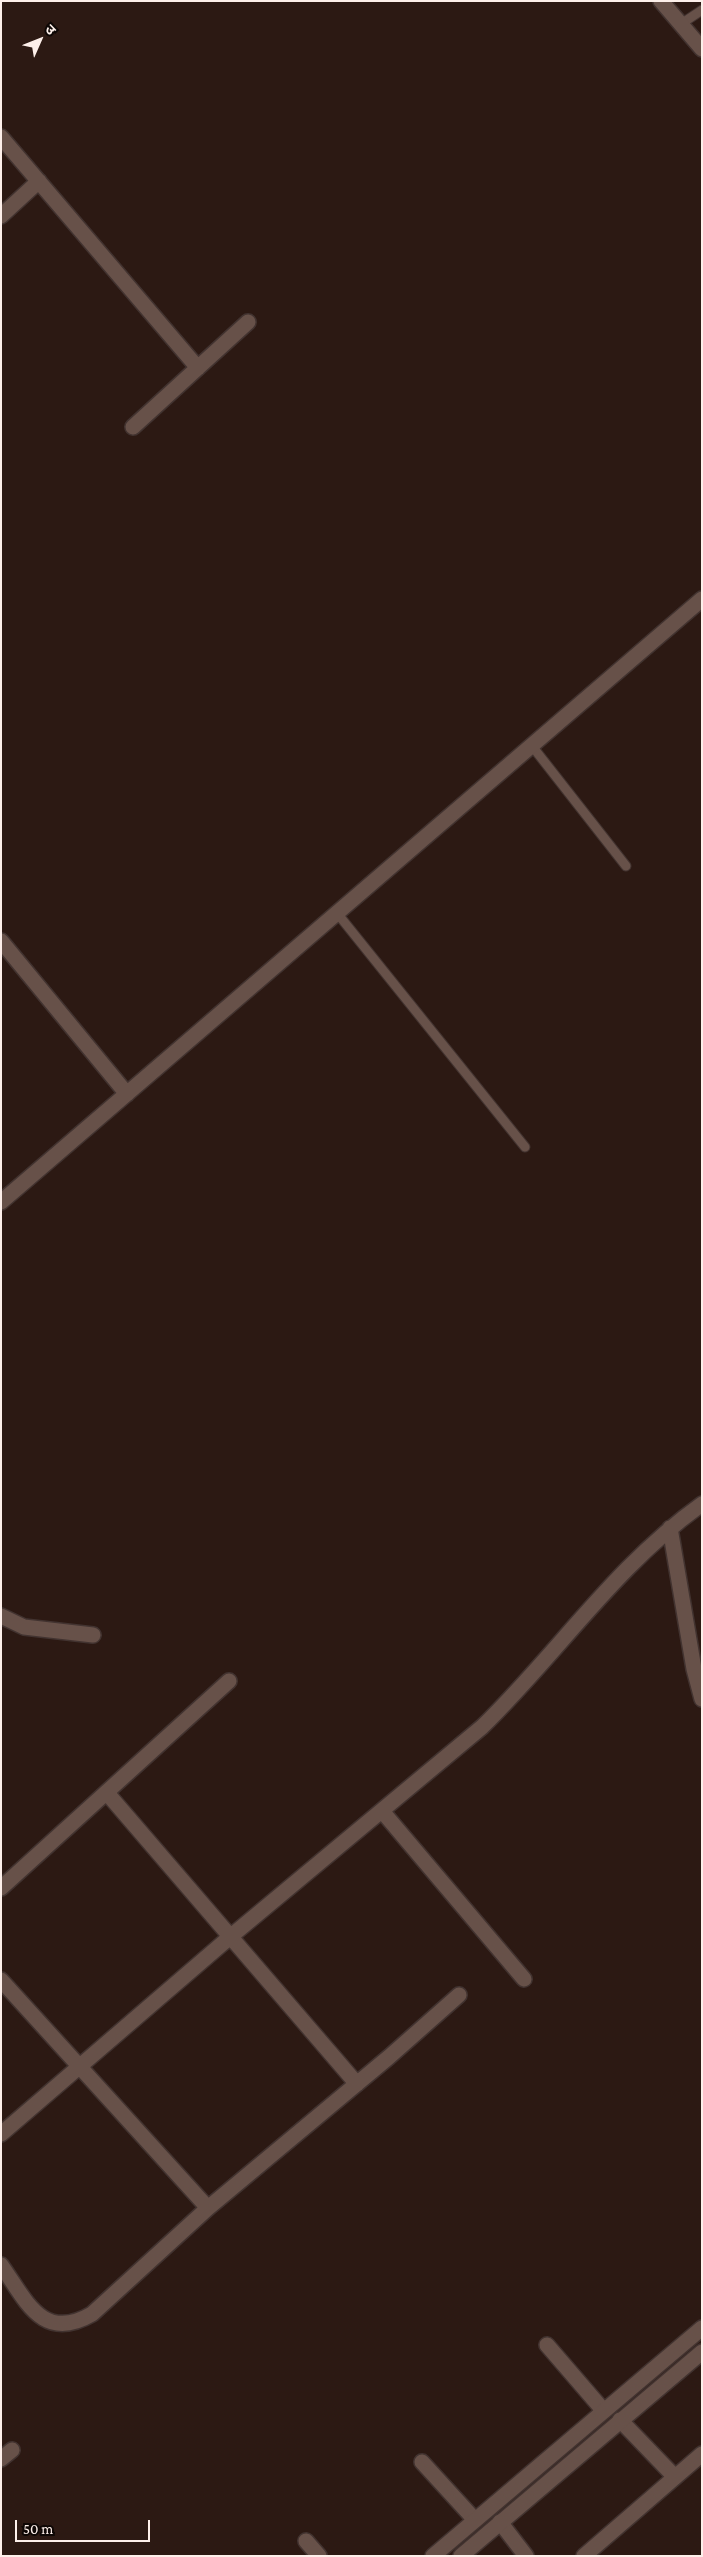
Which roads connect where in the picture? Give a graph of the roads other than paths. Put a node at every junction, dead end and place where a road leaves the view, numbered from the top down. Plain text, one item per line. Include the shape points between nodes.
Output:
1 (661, 1) edge
2 (702, 10) edge
3 (680, 24) junction
4 (702, 49) edge
5 (1, 137) edge
6 (39, 181) junction
7 (1, 216) edge
8 (248, 322) dead end
9 (198, 368) junction
10 (133, 428) dead end
11 (702, 599) edge
12 (532, 746) junction
13 (626, 866) dead end
14 (337, 913) junction
15 (1, 941) edge
16 (127, 1094) junction
17 (524, 1146) dead end
18 (1, 1202) edge
19 (702, 1504) edge
20 (670, 1528) junction
21 (1, 1616) edge
22 (93, 1635) dead end
23 (229, 1680) dead end
24 (702, 1699) edge
25 (108, 1793) junction
26 (382, 1811) junction
27 (1, 1888) edge
28 (230, 1937) junction
29 (524, 1979) dead end
30 (1, 1980) edge
31 (459, 1995) dead end
32 (80, 2067) junction
33 (357, 2084) junction
34 (1, 2134) edge
35 (208, 2208) junction
36 (1, 2265) edge
37 (702, 2328) edge
38 (548, 2345) dead end
39 (702, 2352) edge
40 (604, 2410) junction
41 (620, 2420) junction
42 (702, 2454) edge
43 (422, 2462) dead end
44 (674, 2476) junction
45 (475, 2520) junction
46 (500, 2522) junction
47 (306, 2541) dead end
48 (319, 2556) edge
49 (433, 2556) edge
50 (461, 2556) edge
51 (526, 2556) edge
52 (584, 2556) edge

1 - 3 street
2 - 3 lane
3 - 4 street
5 - 6 street
6 - 7 street
6 - 9 street
8 - 9 street
9 - 10 street
11 - 12 street
12 - 13 lane
12 - 14 street
14 - 16 street
14 - 17 lane
15 - 16 street
16 - 18 street
19 - 20 street
20 - 24 street
20 - 26 street via 615,1580 512,1698
21 - 22 street via 24,1627
23 - 25 street
25 - 27 street
25 - 28 street
26 - 28 street
26 - 29 street
28 - 32 street
28 - 33 street
30 - 32 street
31 - 33 street
32 - 34 street
32 - 35 street
33 - 35 street
35 - 36 street via 92,2314 68,2324 57,2324 36,2314
37 - 40 street
38 - 40 street
39 - 41 street
40 - 45 street
41 - 44 street
41 - 46 street
42 - 44 street
43 - 45 street
44 - 52 street
45 - 49 street
46 - 50 street
46 - 51 street
47 - 48 street

